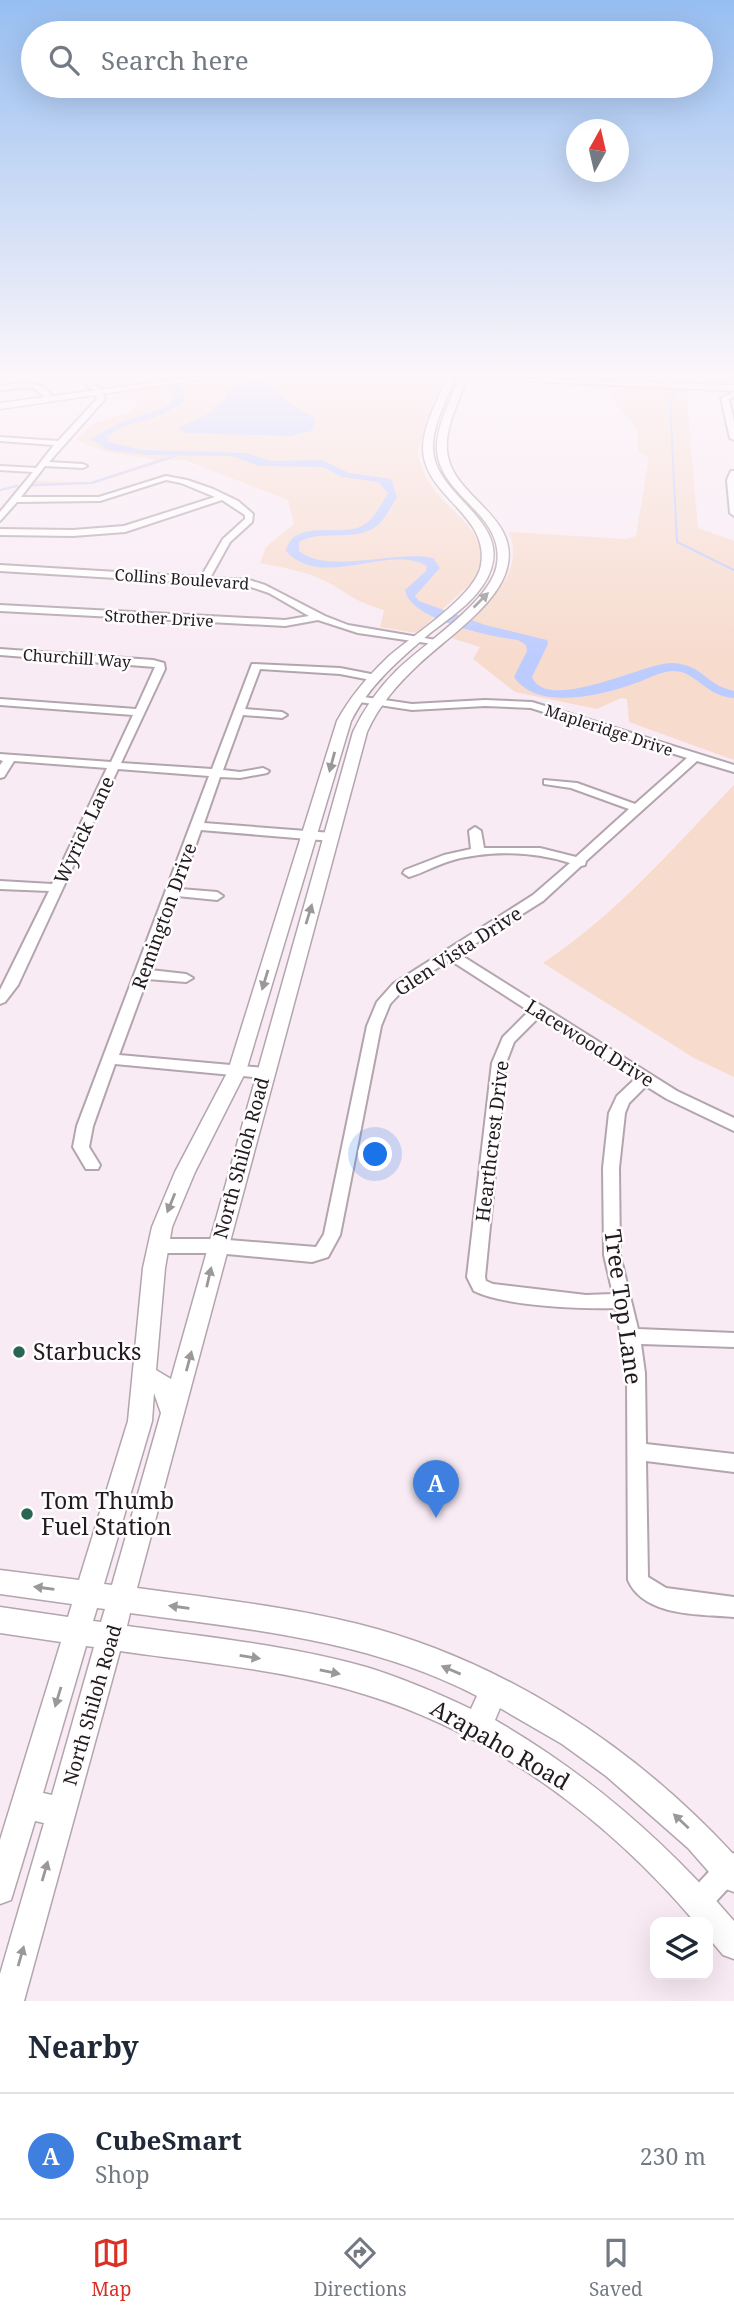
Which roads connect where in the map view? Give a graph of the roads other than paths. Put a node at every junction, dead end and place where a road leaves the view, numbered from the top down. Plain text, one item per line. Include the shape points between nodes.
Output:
1 (38, 471) edge
2 (435, 471) edge
3 (450, 471) edge
4 (734, 474) edge
5 (222, 497) junction
6 (15, 500) junction
7 (734, 513) edge
8 (0, 518) edge
9 (125, 528) junction
10 (0, 532) edge
11 (131, 537) dead end
12 (0, 568) edge
13 (205, 579) junction
14 (0, 608) edge
15 (318, 617) junction
16 (430, 638) junction
17 (0, 652) edge
18 (153, 663) joint
19 (376, 678) junction
20 (356, 699) junction
21 (0, 702) edge
22 (375, 703) junction
23 (140, 712) junction
24 (239, 712) junction
25 (282, 715) dead end
26 (5, 758) edge
27 (693, 758) junction
28 (114, 766) junction
29 (734, 769) edge
30 (263, 771) dead end
31 (216, 773) junction
32 (0, 775) edge
33 (548, 782) dead end
34 (639, 809) junction
35 (198, 826) junction
36 (475, 831) dead end
37 (309, 835) junction
38 (332, 837) junction
39 (478, 852) junction
40 (581, 862) junction
41 (409, 873) dead end
42 (0, 885) edge
43 (57, 888) junction
44 (173, 892) junction
45 (217, 896) dead end
46 (450, 954) junction
47 (142, 974) junction
48 (186, 978) dead end
49 (0, 999) edge
50 (538, 1010) junction
51 (111, 1059) junction
52 (237, 1071) junction
53 (264, 1073) junction
54 (645, 1078) junction
55 (734, 1125) edge
56 (92, 1165) dead end
57 (158, 1246) junction
58 (216, 1246) junction
59 (622, 1301) junction
60 (631, 1336) junction
61 (734, 1340) edge
62 (146, 1376) junction
63 (173, 1415) junction
64 (636, 1451) junction
65 (734, 1463) edge
66 (0, 1582) edge
67 (88, 1594) junction
68 (123, 1599) junction
69 (734, 1607) edge
70 (0, 1620) edge
71 (77, 1631) junction
72 (111, 1636) junction
73 (494, 1690) junction
74 (477, 1727) junction
75 (25, 1805) junction
76 (62, 1811) junction
77 (732, 1870) edge
78 (0, 1889) edge
79 (698, 1901) junction
80 (730, 1929) edge
81 (8, 2001) edge

1 - 6 street
2 - 16 main road, North Shiloh Road via 481,529 488,552 477,585
16 -> 3 main road, North Shiloh Road via 492,588 502,570 504,553 494,524
4 - 7 street
5 - 6 street via 173,478 100,499
5 - 9 street
5 - 13 street via 247,510 250,517 226,541
6 - 8 street
9 - 10 street
9 - 11 street
12 - 13 street, Collins Boulevard
13 - 15 street, Collins Boulevard via 267,587
14 - 15 street, Strother Drive via 285,623
15 - 16 street, Collins Boulevard via 351,629
16 - 19 main road, North Shiloh Road
16 - 22 main road, North Shiloh Road
17 - 18 street, Churchill Way
18 - 23 street, Wyrick Lane via 160,669
19 - 20 main road, North Shiloh Road
19 - 24 street, Remington Drive via 256,666
20 - 22 street, Mapleridge Drive
20 -> 37 main road, North Shiloh Road via 344,721
21 - 23 street
22 - 27 street, Mapleridge Drive via 428,708 532,705
22 - 38 main road, North Shiloh Road via 360,732
23 - 28 street, Wyrick Lane
24 - 25 street
24 - 31 street, Remington Drive
26 - 28 street
26 - 32 street
27 - 29 street, Mapleridge Drive
27 - 34 street, Glen Vista Drive
28 - 31 street
28 - 43 street, Wyrick Lane
30 - 31 street
31 - 35 street, Remington Drive
33 - 34 street via 573,785
34 - 40 street, Glen Vista Drive
35 - 37 street
35 - 44 street, Remington Drive
36 - 39 street
37 - 38 street
37 -> 52 main road, North Shiloh Road
53 -> 38 main road, North Shiloh Road
39 - 40 street via 538,852
39 - 41 street via 434,859
40 - 46 street, Glen Vista Drive via 538,898
42 - 43 street
43 - 49 street, Wyrick Lane
44 - 45 street
44 - 47 street, Remington Drive
46 - 50 street, Lacewood Drive
46 - 58 street, Glen Vista Drive via 398,987 377,1015 329,1244 312,1255
47 - 48 street
47 - 51 street, Remington Drive
50 - 54 street, Lacewood Drive
50 - 59 street, Hearthcrest Drive via 508,1040 499,1063 476,1276 480,1286 490,1291
51 - 52 street
51 - 56 street, Remington Drive via 82,1136 81,1147
52 - 53 street
52 -> 57 main road, North Shiloh Road via 176,1191
53 - 58 main road, North Shiloh Road
54 - 55 street, Lacewood Drive
54 - 59 street, Tree Top Lane via 622,1100 613,1128 612,1255
57 - 58 street, Glen Vista Drive
57 - 62 main road, North Shiloh Road
63 -> 58 main road, North Shiloh Road
59 - 60 street, Tree Top Lane
60 - 61 street
60 - 64 street, Tree Top Lane
62 - 63 main road via 167,1389
62 - 67 main road, North Shiloh Road via 140,1421
63 - 68 main road, North Shiloh Road
64 - 65 street
64 - 69 street, Tree Top Lane via 638,1580 642,1588 654,1596
67 -> 66 main road, Arapaho Road
67 - 68 main road, Arapaho Road
67 - 71 main road, North Shiloh Road
68 - 72 main road, North Shiloh Road
73 -> 68 main road, Arapaho Road via 407,1652 342,1633
70 - 71 main road, Arapaho Road
71 - 72 main road, Arapaho Road
71 -> 75 main road, North Shiloh Road
72 -> 74 main road, Arapaho Road via 334,1672 404,1693
72 - 76 main road, North Shiloh Road
73 - 74 main road
77 -> 73 main road, Arapaho Road via 609,1762
74 - 79 main road, Arapaho Road via 560,1776 612,1815
75 - 76 main road
75 - 78 main road, North Shiloh Road
81 -> 76 main road, North Shiloh Road
77 - 79 street
79 - 80 main road, Arapaho Road

